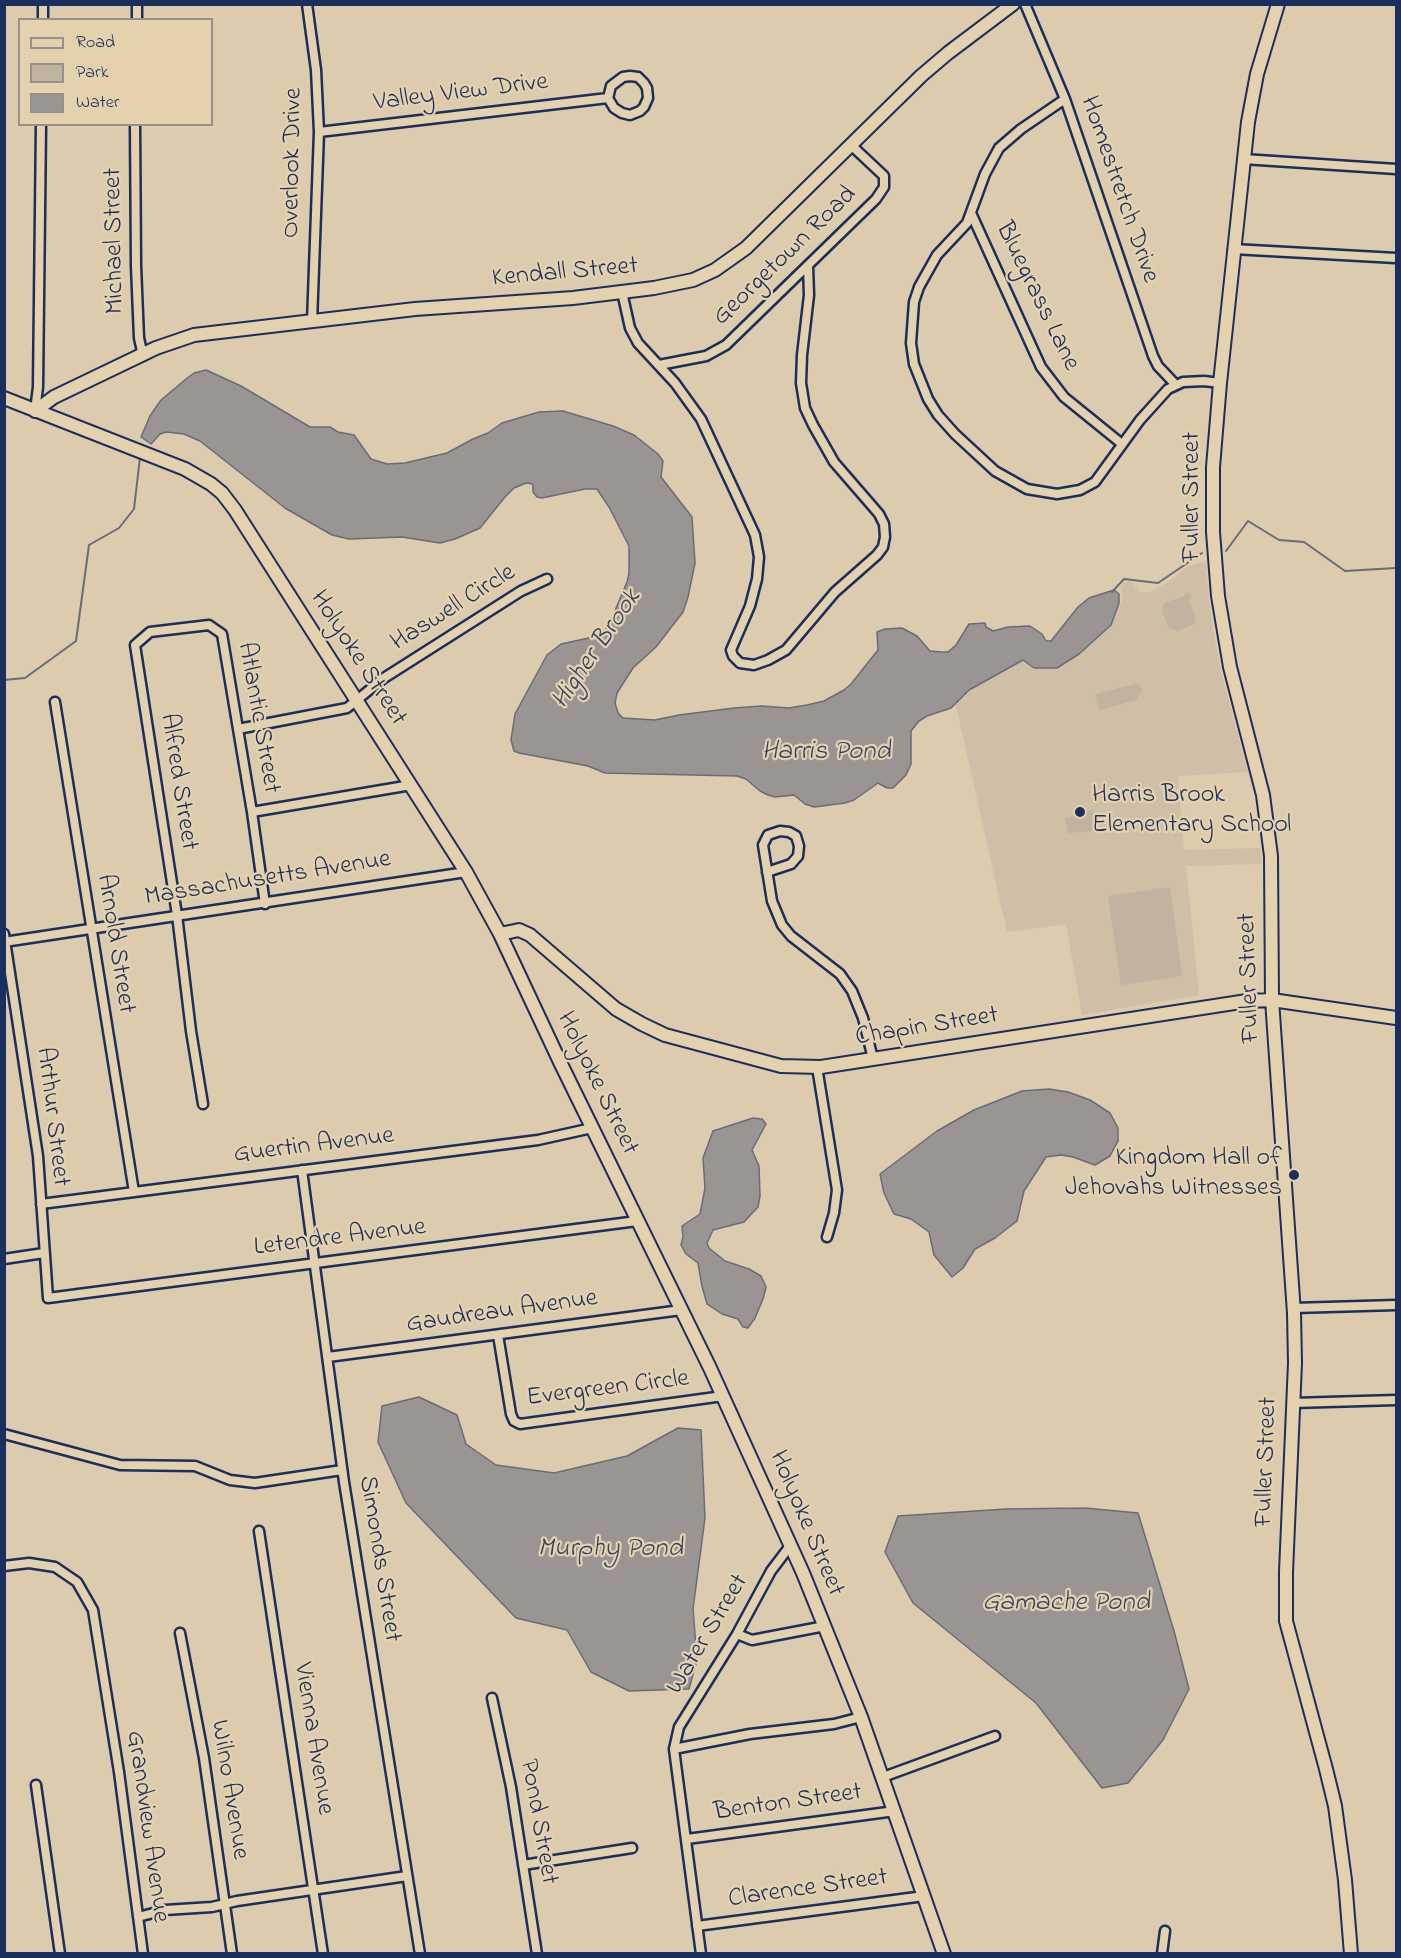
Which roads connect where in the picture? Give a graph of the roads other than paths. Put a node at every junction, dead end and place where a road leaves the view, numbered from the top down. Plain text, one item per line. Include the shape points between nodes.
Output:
1 (307, 4) edge
2 (1013, 4) edge
3 (1025, 4) edge
4 (1278, 4) edge
5 (608, 98) junction
6 (1065, 99) junction
7 (41, 126) edge
8 (135, 126) edge
9 (319, 132) junction
10 (851, 145) junction
11 (1244, 159) junction
12 (1396, 169) edge
13 (971, 213) junction
14 (1233, 249) junction
15 (1396, 258) edge
16 (808, 266) junction
17 (622, 292) junction
18 (312, 322) junction
19 (143, 356) junction
20 (659, 365) junction
21 (1220, 383) junction
22 (1176, 385) junction
23 (4, 398) edge
24 (34, 411) junction
25 (1122, 444) junction
26 (547, 579) dead end
27 (135, 645) joint
28 (357, 700) junction
29 (55, 702) dead end
30 (238, 729) junction
31 (411, 785) junction
32 (252, 812) junction
33 (466, 872) junction
34 (767, 872) junction
35 (265, 904) junction
36 (177, 915) junction
37 (90, 928) junction
38 (500, 934) junction
39 (5, 939) edge
40 (1272, 1000) junction
41 (1396, 1017) edge
42 (873, 1059) junction
43 (817, 1067) junction
44 (203, 1104) dead end
45 (592, 1128) junction
46 (302, 1170) junction
47 (134, 1192) junction
48 (41, 1204) junction
49 (637, 1221) junction
50 (827, 1237) dead end
51 (44, 1253) junction
52 (4, 1259) edge
53 (316, 1262) junction
54 (48, 1298) joint
55 (1396, 1305) edge
56 (1294, 1308) junction
57 (681, 1310) junction
58 (498, 1335) junction
59 (328, 1357) junction
60 (723, 1396) junction
61 (1396, 1401) edge
62 (1293, 1403) junction
63 (4, 1434) edge
64 (342, 1470) junction
65 (259, 1531) dead end
66 (790, 1546) junction
67 (4, 1566) edge
68 (825, 1626) junction
69 (180, 1633) dead end
70 (737, 1634) junction
71 (492, 1698) dead end
72 (861, 1717) junction
73 (995, 1736) dead end
74 (674, 1749) junction
75 (883, 1777) junction
76 (36, 1785) dead end
77 (894, 1811) junction
78 (687, 1839) junction
79 (632, 1848) dead end
80 (523, 1864) junction
81 (407, 1876) junction
82 (314, 1890) junction
83 (924, 1896) junction
84 (225, 1905) junction
85 (138, 1917) junction
86 (697, 1926) junction
87 (1165, 1931) dead end
88 (60, 1953) edge
89 (143, 1953) edge
90 (232, 1953) edge
91 (323, 1953) edge
92 (420, 1953) edge
93 (537, 1953) edge
94 (701, 1953) edge
95 (944, 1953) edge
96 (1162, 1953) edge
97 (1351, 1953) edge

1 - 9 street, Overlook Drive
2 - 10 street, Kendall Street via 935,62
3 - 6 street, Homestretch Drive
4 - 11 street, Fuller Street via 1254,87
5 - 5 street via 614,108 630,115 644,107 647,88 638,77 623,77 611,86
5 - 9 street, Valley View Drive
6 - 13 street via 999,148
6 - 22 street, Homestretch Drive via 1153,356
7 - 24 street via 38,387
8 - 19 street, Michael Street via 136,295
9 - 18 street, Overlook Drive
10 - 16 street, Georgetown Road via 882,173 884,187
10 - 17 street, Kendall Street via 729,262 685,282
11 - 12 street
11 - 14 street, Fuller Street
13 - 25 street, Bluegrass Lane via 1041,367 1064,397
13 - 25 street via 967,223 938,255 918,287 914,302 912,356 933,408 988,465 1036,491 1057,494 1088,487
14 - 15 street
14 - 21 street, Fuller Street
16 - 20 street, Georgetown Road via 719,350
16 - 20 street via 801,383 805,408 834,462 879,514 885,537 877,555 835,592 786,650 754,665 737,661 731,653 757,579 756,541 701,419
17 - 18 street, Kendall Street via 415,309
17 - 20 street via 630,328
18 - 19 street, Kendall Street via 194,335
19 - 24 street, Kendall Street via 54,397
21 - 22 street via 1193,381
21 - 40 street, Fuller Street via 1213,467 1214,551 1231,674 1269,832
22 - 25 street via 1159,398
23 - 24 street, Holyoke Street
24 - 28 street, Holyoke Street via 149,455 216,488
26 - 28 street, Haswell Circle via 521,591 384,678
27 - 30 street, Atlantic Street via 150,632 209,625 222,634
27 - 36 street, Alfred Street
28 - 30 street, Haswell Circle via 347,708
28 - 31 street, Holyoke Street
29 - 37 street, Arnold Street
30 - 32 street, Atlantic Street
31 - 32 street
31 - 33 street, Holyoke Street
32 - 35 street, Atlantic Street
33 - 35 street, Massachusetts Avenue
33 - 38 street, Holyoke Street
34 - 34 street via 763,845 768,835 789,831 796,836 798,856 791,864
34 - 42 street via 772,901 782,925 840,974 852,991
35 - 36 street, Massachusetts Avenue
36 - 37 street, Massachusetts Avenue
36 - 44 street, Alfred Street
37 - 39 street, Massachusetts Avenue
37 - 47 street, Arnold Street
38 - 43 street, Chapin Street via 519,930 530,935 616,1009 665,1035 781,1066
38 - 45 street, Holyoke Street
39 - 48 street, Arthur Street via 38,1156
40 - 41 street, Chapin Street
40 - 42 street, Chapin Street
40 - 56 street, Fuller Street
42 - 43 street, Chapin Street
43 - 50 street via 837,1190
45 - 46 street, Guertin Avenue via 538,1140
45 - 49 street, Holyoke Street
46 - 47 street, Guertin Avenue
46 - 53 street, Simonds Street
47 - 48 street, Guertin Avenue
48 - 51 street, Arthur Street
49 - 53 street, Letendre Avenue
49 - 57 street, Holyoke Street
51 - 52 street
51 - 54 street, Arthur Street
53 - 54 street, Letendre Avenue
53 - 59 street, Simonds Street
55 - 56 street
56 - 62 street, Fuller Street
57 - 58 street, Gaudreau Avenue
57 - 60 street, Holyoke Street
58 - 59 street, Gaudreau Avenue
58 - 60 street, Evergreen Circle via 511,1414 520,1424
59 - 64 street, Simonds Street
60 - 66 street, Holyoke Street
61 - 62 street
62 - 97 street, Fuller Street via 1286,1621 1335,1806
63 - 64 street via 120,1465 195,1466 230,1480 255,1483
64 - 81 street, Simonds Street
65 - 82 street, Vienna Avenue
66 - 68 street, Holyoke Street
66 - 70 street, Water Street via 771,1571
67 - 85 street, Grandview Avenue via 55,1566 77,1582 93,1610
68 - 70 street via 752,1640
68 - 72 street, Holyoke Street
69 - 84 street, Wilno Avenue via 204,1758
70 - 74 street, Water Street via 679,1727
71 - 80 street, Pond Street
72 - 74 street
72 - 75 street, Holyoke Street
73 - 75 street
74 - 78 street
75 - 77 street, Holyoke Street
76 - 88 street
77 - 78 street, Benton Street
77 - 83 street, Holyoke Street
78 - 86 street
79 - 80 street
80 - 93 street, Pond Street
81 - 82 street
81 - 92 street, Simonds Street
82 - 84 street
82 - 91 street, Vienna Avenue
83 - 86 street, Clarence Street
83 - 95 street, Holyoke Street
84 - 85 street via 165,1910
84 - 90 street, Wilno Avenue
85 - 89 street, Grandview Avenue
86 - 94 street
87 - 96 street

